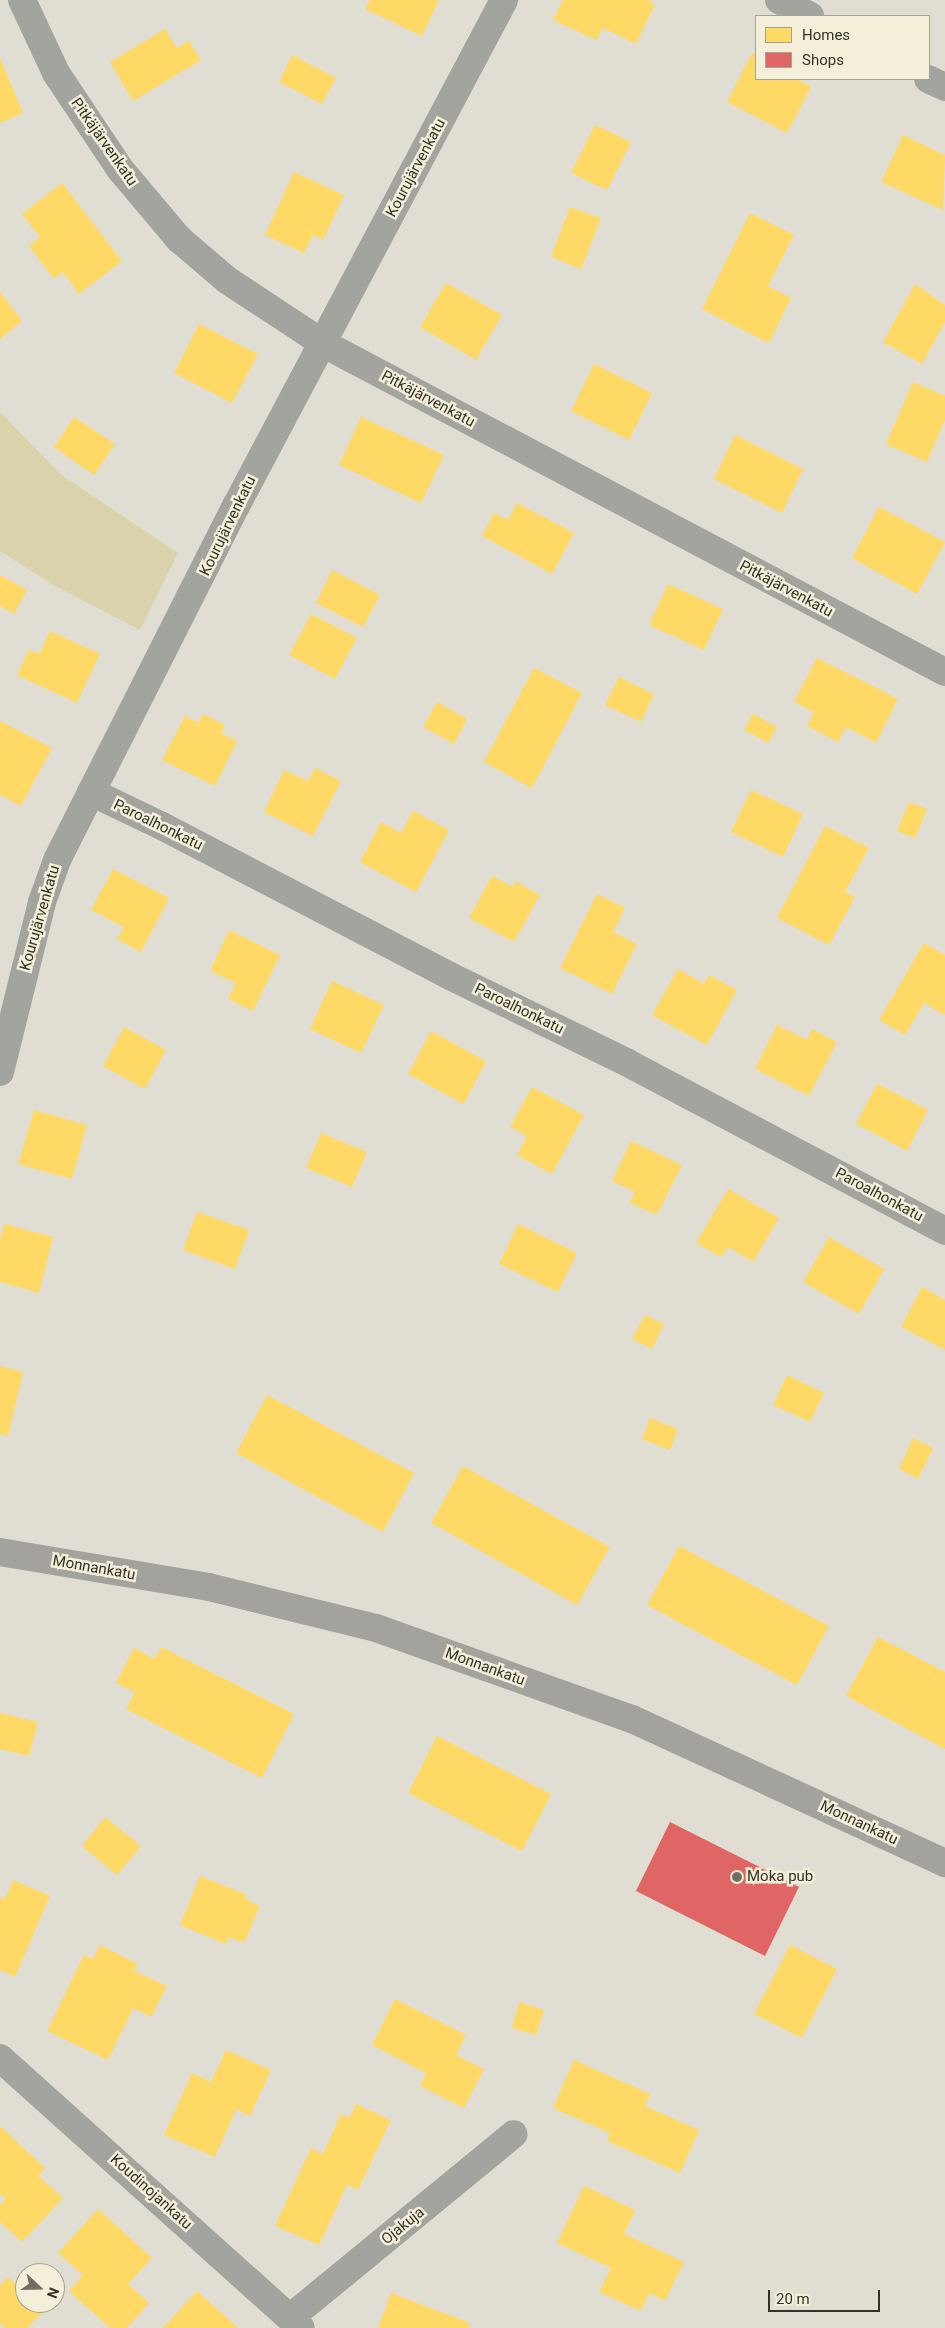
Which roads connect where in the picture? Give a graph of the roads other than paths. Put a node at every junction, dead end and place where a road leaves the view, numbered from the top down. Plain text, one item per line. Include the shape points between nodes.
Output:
1 (22, 0) edge
2 (504, 0) edge
3 (779, 0) edge
4 (808, 15) edge
5 (930, 80) edge
6 (945, 88) edge
7 (324, 344) junction
8 (945, 672) edge
9 (91, 792) junction
10 (0, 1072) edge
11 (945, 1230) edge
12 (0, 1552) edge
13 (945, 1862) edge
14 (0, 2058) edge
15 (514, 2134) dead end
16 (296, 2322) edge

1 - 7 street, Pitkäjärvenkatu via 56,73 120,169 180,239 227,280
2 - 7 street, Kourujärvenkatu
3 - 4 street
5 - 6 street
7 - 8 street, Pitkäjärvenkatu
7 - 9 street, Kourujärvenkatu
9 - 10 street, Kourujärvenkatu via 57,860 42,902
9 - 11 street, Paroalhonkatu via 618,1058
12 - 13 main road, Monnankatu via 209,1587 376,1628 632,1720
14 - 16 street, Koudinojankatu
15 - 16 street, Ojakuja

